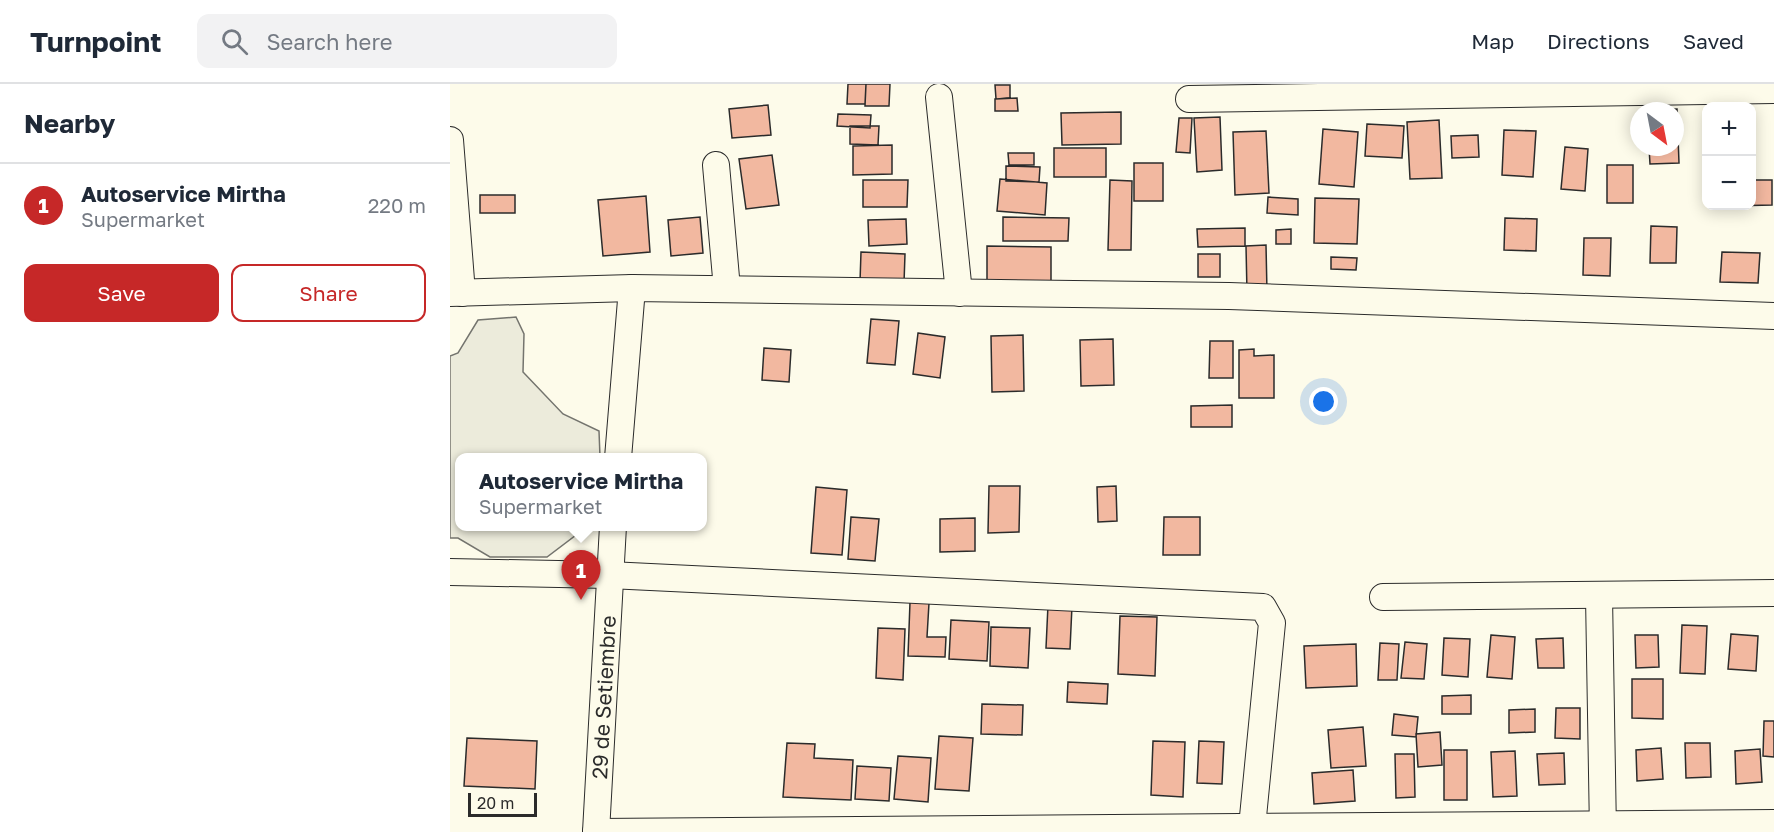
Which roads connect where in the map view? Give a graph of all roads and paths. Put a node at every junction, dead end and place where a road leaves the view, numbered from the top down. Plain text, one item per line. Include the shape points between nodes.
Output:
1 (1774, 90) edge
2 (939, 97) dead end
3 (1190, 99) dead end
4 (450, 140) edge
5 (716, 165) dead end
6 (632, 288) junction
7 (727, 289) junction
8 (959, 292) junction
9 (456, 293) edge
10 (1774, 316) edge
11 (618, 453) edge
12 (613, 531) edge
13 (450, 572) edge
14 (609, 575) junction
15 (1774, 593) edge
16 (1599, 596) junction
17 (1383, 597) dead end
18 (1774, 824) edge
19 (1252, 827) junction
20 (1603, 828) edge
21 (1310, 830) edge
22 (596, 832) edge
23 (651, 832) edge

1 - 3 street
2 - 8 street
4 - 9 street
5 - 7 street
6 - 7 street
6 - 9 street
6 - 11 street
7 - 8 street
8 - 10 street via 1229,296
12 - 14 street, 29 de Setiembre
13 - 14 street
14 - 19 street via 1263,607 1272,623
14 - 22 street, 29 de Setiembre
15 - 16 street
16 - 17 street
16 - 20 street
18 - 20 street
19 - 21 street
19 - 23 street
20 - 21 street
22 - 23 street

